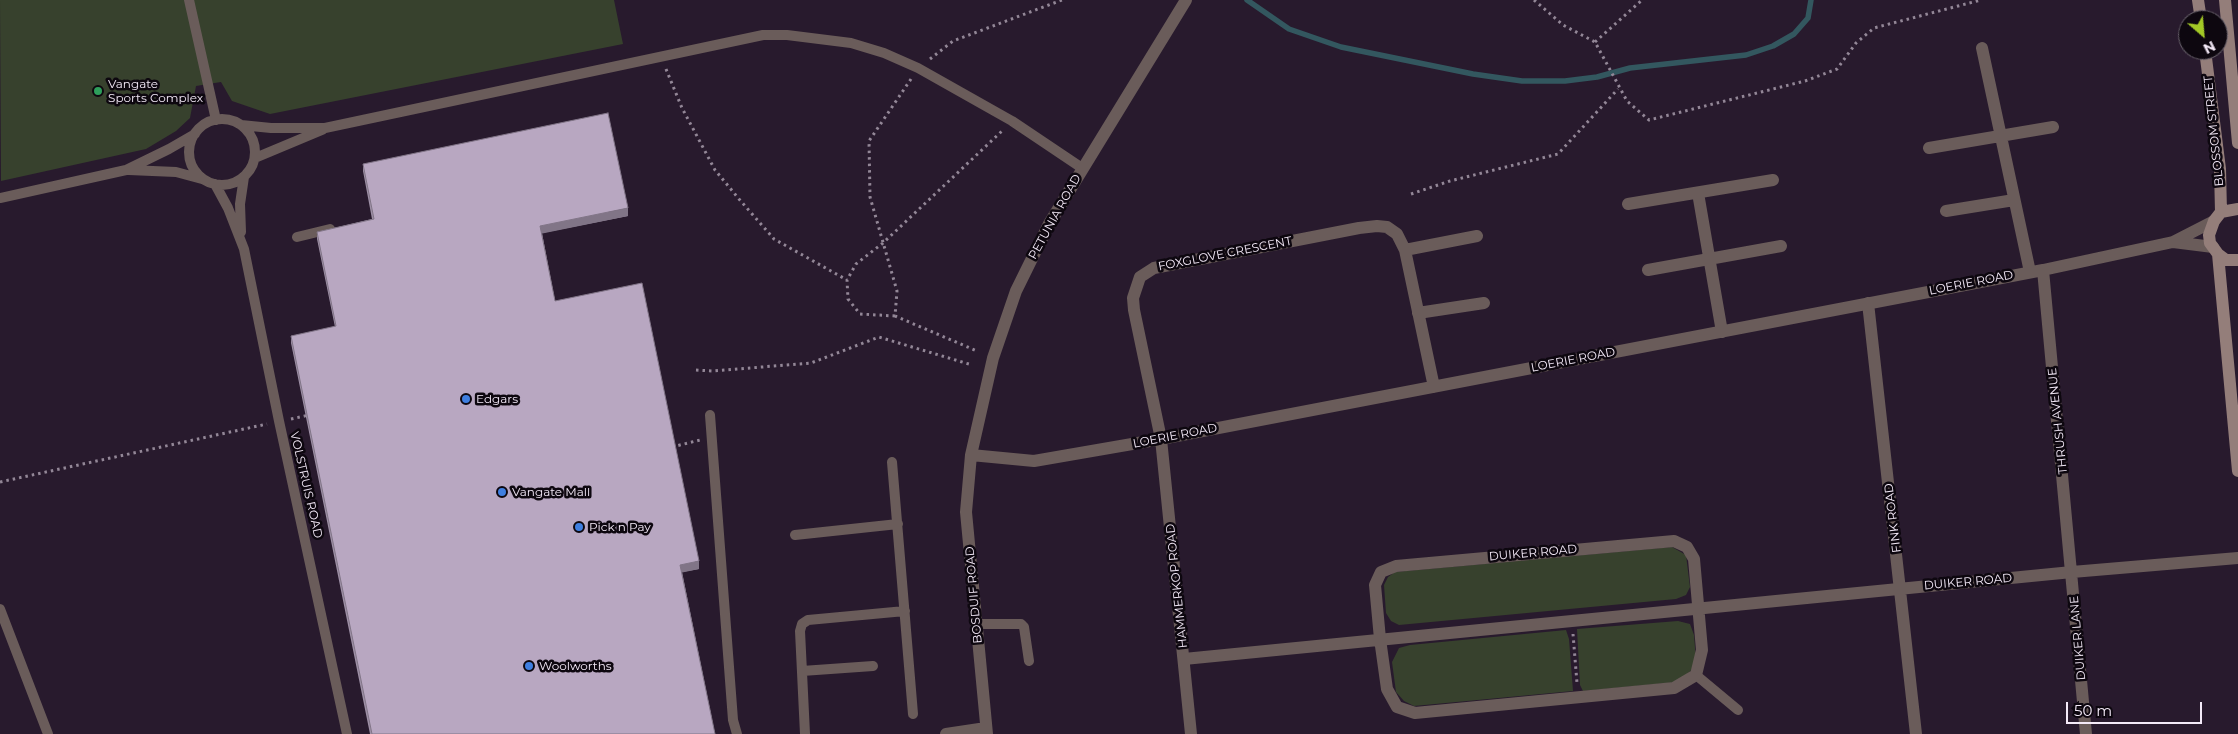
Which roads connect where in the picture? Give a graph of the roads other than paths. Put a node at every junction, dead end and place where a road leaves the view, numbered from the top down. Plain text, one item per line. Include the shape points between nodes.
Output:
1 (189, 0) edge
2 (2225, 0) edge
3 (1185, 3) edge
4 (1982, 48) dead end
5 (2206, 60) edge
6 (216, 120) junction
7 (241, 125) junction
8 (2054, 127) dead end
9 (325, 128) junction
10 (195, 134) junction
11 (2000, 137) junction
12 (2238, 143) edge
13 (1929, 148) dead end
14 (255, 158) junction
15 (1082, 168) junction
16 (126, 170) junction
17 (244, 177) junction
18 (204, 180) junction
19 (1774, 180) dead end
20 (215, 184) junction
21 (1698, 193) junction
22 (0, 198) edge
23 (2014, 200) junction
24 (1628, 204) dead end
25 (2238, 208) edge
26 (1946, 211) dead end
27 (2218, 217) junction
28 (336, 228) edge
29 (297, 236) dead end
30 (1477, 236) dead end
31 (242, 241) junction
32 (2173, 242) junction
33 (1781, 246) dead end
34 (1405, 250) junction
35 (2215, 251) junction
36 (1709, 259) junction
37 (2238, 260) edge
38 (1648, 270) dead end
39 (2043, 270) junction
40 (2030, 272) junction
41 (1484, 303) dead end
42 (1868, 303) junction
43 (1418, 313) junction
44 (1722, 332) junction
45 (1434, 387) junction
46 (710, 415) dead end
47 (1161, 439) junction
48 (972, 456) junction
49 (892, 462) dead end
50 (2238, 471) edge
51 (898, 524) junction
52 (795, 535) dead end
53 (2238, 558) edge
54 (2072, 572) junction
55 (1901, 588) junction
56 (0, 609) edge
57 (1699, 610) junction
58 (905, 611) junction
59 (976, 624) junction
60 (1380, 639) junction
61 (1184, 659) junction
62 (1029, 661) dead end
63 (874, 666) dead end
64 (802, 671) junction
65 (1696, 675) junction
66 (1738, 710) dead end
67 (913, 714) dead end
68 (986, 731) edge
69 (48, 734) edge
70 (347, 734) edge
71 (737, 734) edge
72 (805, 734) edge
73 (946, 734) edge
74 (1191, 734) edge
75 (1916, 734) edge
76 (2086, 734) edge

1 - 6 lane
2 - 12 street, BLOSSOM STREET
3 - 15 street, PETUNIA ROAD
4 - 11 street
5 - 27 street, BLOSSOM STREET via 2220,168
6 - 7 lane via 230,120
6 - 10 lane
7 - 9 lane
7 - 14 lane via 250,134
8 - 11 street
9 - 14 lane
9 - 15 lane via 763,36 786,35 851,43 918,68 1012,121
10 - 16 lane
10 - 18 lane via 191,143 191,159
11 - 13 street
11 - 23 street
14 - 17 lane
15 - 48 street, PETUNIA ROAD via 1016,290 993,358
16 - 18 lane via 176,172
16 - 22 lane
17 - 20 lane via 235,182
17 - 31 lane, VOLSTRUIS ROAD via 240,204
18 - 20 lane
19 - 21 street
20 - 31 lane, VOLSTRUIS ROAD
21 - 24 street
21 - 36 street
23 - 26 street
23 - 40 street
25 - 27 street
27 - 32 street, LOERIE ROAD
27 - 35 street, BLOSSOM STREET via 2209,235
28 - 29 lane
30 - 34 street
31 - 70 lane, VOLSTRUIS ROAD
32 - 35 street, LOERIE ROAD
32 - 39 street, LOERIE ROAD
33 - 36 street
34 - 43 street, FOXGLOVE CRESCENT
34 - 47 street, FOXGLOVE CRESCENT via 1398,234 1387,227 1377,226 1154,268 1140,277 1133,298 1134,310
35 - 37 street via 2226,260
35 - 50 street
36 - 38 street
36 - 44 street
39 - 40 street, LOERIE ROAD
39 - 54 street, THRUSH AVENUE
40 - 42 street, LOERIE ROAD
41 - 43 street
42 - 44 street, LOERIE ROAD
42 - 55 street, FINK ROAD
43 - 45 street, FOXGLOVE CRESCENT
44 - 45 street, LOERIE ROAD
45 - 47 street, LOERIE ROAD
46 - 71 lane via 733,720
47 - 48 street, LOERIE ROAD via 1034,461
47 - 61 street, HAMMERKOP ROAD
48 - 59 street, BOSDUIF ROAD via 966,512
49 - 51 lane
51 - 52 lane
51 - 58 lane
53 - 54 street, DUIKER ROAD
54 - 55 street, DUIKER ROAD
54 - 76 street, DUIKER LANE
55 - 57 street, DUIKER ROAD
55 - 75 street, FINK ROAD
56 - 69 lane
57 - 60 street, DUIKER ROAD
57 - 60 street, DUIKER ROAD via 1694,559 1687,547 1674,540 1396,566 1382,572 1376,586
57 - 65 street, DUIKER ROAD via 1702,650
58 - 64 lane via 808,620 800,631
58 - 67 lane
59 - 62 lane via 1021,624
59 - 68 street, BOSDUIF ROAD
60 - 61 street, DUIKER ROAD
60 - 65 street, DUIKER ROAD via 1387,690 1397,707 1415,713 1674,688
61 - 74 street, HAMMERKOP ROAD
63 - 64 lane
64 - 72 lane
65 - 66 lane
68 - 73 street

